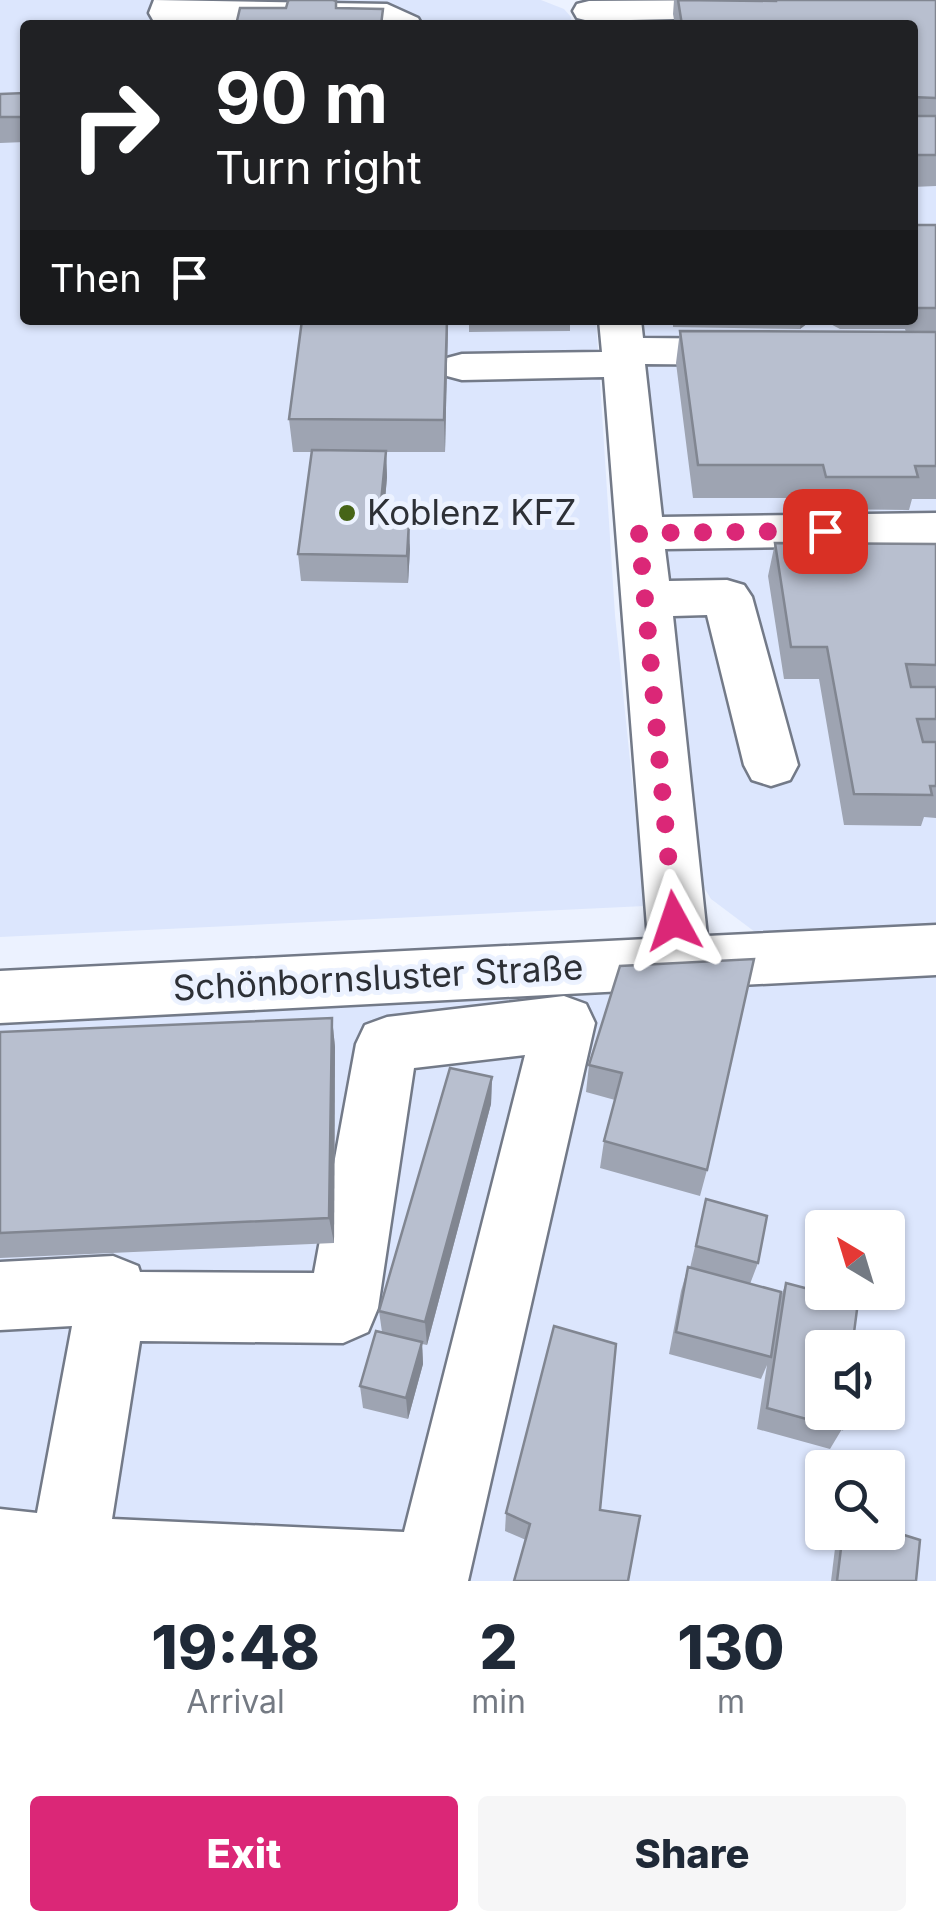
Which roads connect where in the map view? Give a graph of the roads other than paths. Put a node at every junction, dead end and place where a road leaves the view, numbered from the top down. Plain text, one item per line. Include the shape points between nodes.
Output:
1 (780, 10) edge
2 (589, 12) edge
3 (166, 13) edge
4 (645, 18) edge
5 (397, 20) edge
6 (622, 345) edge
7 (799, 352) edge
8 (462, 367) dead end
9 (936, 530) edge
10 (639, 533) junction
11 (645, 599) junction
12 (771, 765) dead end
13 (936, 950) edge
14 (680, 962) junction
15 (0, 997) edge
16 (0, 1296) edge
17 (110, 1306) junction
18 (44, 1561) edge

1 - 4 street
2 - 4 street
3 - 5 street via 387,14
6 - 7 street
6 - 8 street
6 - 10 street
9 - 10 street
10 - 11 street
11 - 12 street via 727,597
11 - 14 street
13 - 14 street, Schönbornsluster Straße
14 - 15 street, Schönbornsluster Straße
16 - 17 street via 113,1290
17 - 18 street
17 - 18 street via 343,1308 387,1044 564,1023 433,1572

